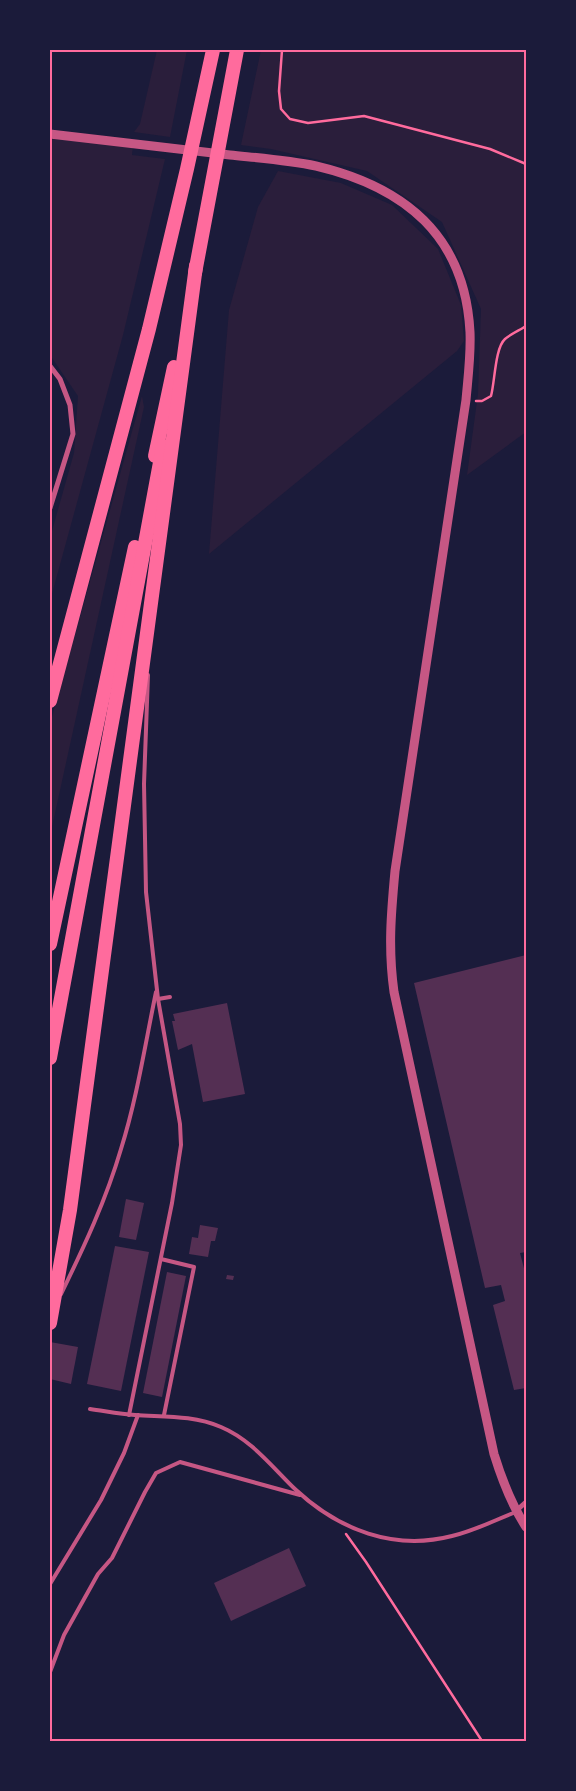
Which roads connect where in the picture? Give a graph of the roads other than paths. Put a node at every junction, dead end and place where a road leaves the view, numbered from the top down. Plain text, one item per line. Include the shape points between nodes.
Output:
1 (212, 50) edge
2 (237, 50) edge
3 (50, 134) edge
4 (196, 266) junction
5 (50, 366) edge
6 (50, 508) edge
7 (151, 601) junction
8 (50, 701) edge
9 (50, 944) edge
10 (157, 988) junction
11 (170, 997) dead end
12 (158, 999) junction
13 (50, 1058) edge
14 (161, 1259) junction
15 (51, 1317) edge
16 (90, 1409) dead end
17 (129, 1415) junction
18 (138, 1415) junction
19 (164, 1415) junction
20 (302, 1495) junction
21 (526, 1502) edge
22 (516, 1512) junction
23 (526, 1527) edge
24 (50, 1584) edge
25 (50, 1672) edge

1 - 8 highway via 149,329
2 - 4 highway
3 - 22 street via 315,166 347,174 400,200 422,218 452,260 462,283 470,332 466,400 395,871 390,964 494,1454
4 - 7 highway
4 - 9 highway
4 - 13 highway
5 - 6 street via 60,379 70,405 73,434
7 - 10 lane via 144,829 146,892
7 - 15 highway via 70,1210
10 - 12 lane
10 - 15 lane via 121,1149 94,1225
11 - 12 lane
12 - 14 lane via 181,1138 178,1175
14 - 17 lane
14 - 19 lane via 194,1267
16 - 17 lane
17 - 18 lane
18 - 19 lane
18 - 24 lane via 119,1465 101,1500
19 - 20 lane via 211,1423 236,1435
20 - 22 lane via 336,1521 357,1531 399,1541 457,1535
20 - 25 lane via 180,1462 156,1473 112,1558 98,1574 64,1635
21 - 22 street
22 - 23 street

